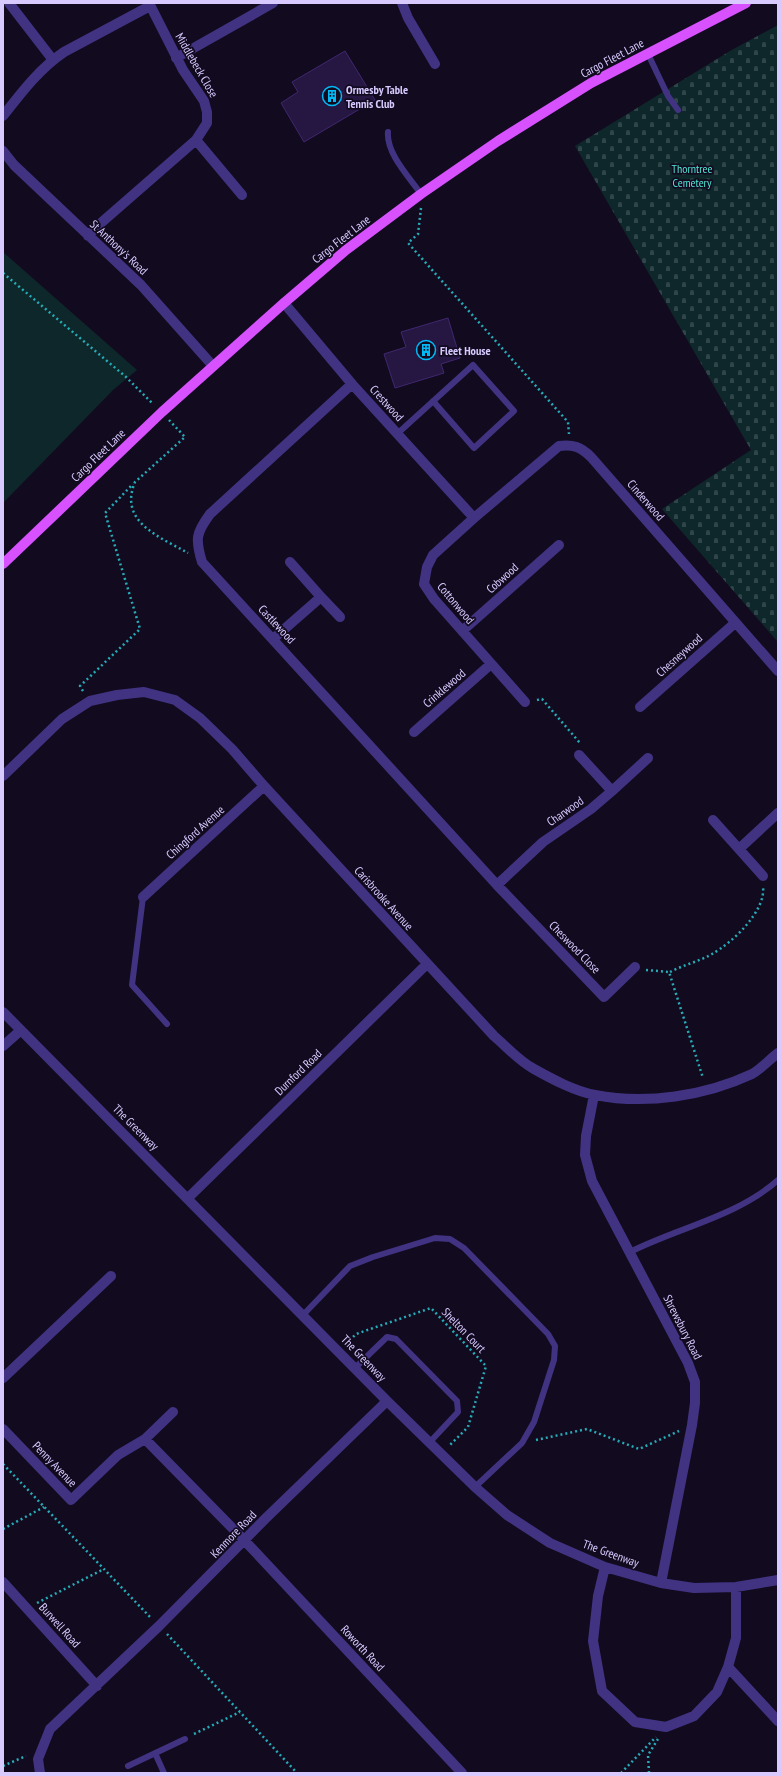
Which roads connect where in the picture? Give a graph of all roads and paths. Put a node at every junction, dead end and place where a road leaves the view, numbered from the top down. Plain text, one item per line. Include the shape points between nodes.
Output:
1 (9, 3) edge
2 (273, 3) edge
3 (402, 3) edge
4 (746, 3) edge
5 (150, 4) edge
6 (648, 54) junction
7 (176, 58) junction
8 (52, 60) junction
9 (435, 64) dead end
10 (678, 110) dead end
11 (3, 116) edge
12 (388, 132) dead end
13 (196, 140) junction
14 (3, 151) edge
15 (421, 194) junction
16 (242, 195) dead end
17 (88, 236) junction
18 (3, 273) edge
19 (284, 303) junction
20 (213, 366) junction
21 (352, 384) junction
22 (433, 401) junction
23 (162, 412) junction
24 (397, 434) junction
25 (570, 444) junction
26 (135, 482) junction
27 (474, 518) junction
28 (558, 545) dead end
29 (202, 562) junction
30 (290, 562) dead end
31 (3, 564) edge
32 (322, 597) junction
33 (340, 617) dead end
34 (735, 623) junction
35 (462, 630) junction
36 (274, 639) junction
37 (491, 664) junction
38 (778, 671) edge
39 (90, 701) junction
40 (525, 702) joint
41 (640, 707) dead end
42 (414, 732) dead end
43 (579, 755) joint
44 (648, 758) dead end
45 (3, 776) edge
46 (264, 786) junction
47 (612, 791) junction
48 (778, 813) edge
49 (713, 820) dead end
50 (739, 849) junction
51 (762, 876) joint
52 (497, 885) junction
53 (143, 897) joint
54 (427, 964) junction
55 (635, 967) joint
56 (670, 972) junction
57 (3, 1012) edge
58 (168, 1024) dead end
59 (21, 1030) junction
60 (3, 1046) edge
61 (778, 1053) edge
62 (706, 1090) junction
63 (594, 1095) junction
64 (778, 1180) edge
65 (188, 1198) junction
66 (630, 1252) junction
67 (111, 1276) dead end
68 (303, 1315) junction
69 (338, 1351) junction
70 (355, 1368) junction
71 (3, 1378) edge
72 (387, 1401) junction
73 (173, 1412) dead end
74 (692, 1425) junction
75 (3, 1429) edge
76 (145, 1439) junction
77 (429, 1442) junction
78 (522, 1443) junction
79 (441, 1454) junction
80 (475, 1487) junction
81 (44, 1507) dead end
82 (3, 1529) edge
83 (244, 1541) junction
84 (605, 1567) junction
85 (104, 1569) dead end
86 (778, 1580) edge
87 (3, 1582) edge
88 (661, 1583) junction
89 (736, 1587) junction
90 (27, 1608) junction
91 (728, 1667) junction
92 (97, 1686) junction
93 (240, 1712) dead end
94 (778, 1721) edge
95 (666, 1727) junction
96 (185, 1739) joint
97 (155, 1753) junction
98 (38, 1759) junction
99 (3, 1766) edge
100 (128, 1766) dead end
101 (40, 1773) edge
102 (164, 1773) edge
103 (462, 1773) edge
104 (621, 1773) edge
105 (649, 1773) edge

1 - 8 street
2 - 7 street
3 - 9 street
4 - 6 main road, Cargo Fleet Lane
5 - 7 street, Middlebeck Close
5 - 8 street
6 - 10 lane via 668,96
6 - 15 main road, Cargo Fleet Lane via 585,87 498,141
7 - 13 street, Middlebeck Close via 204,101 207,112 207,123
8 - 11 street
12 - 15 lane via 390,149
13 - 16 street
13 - 17 street, Middlebeck Close
14 - 17 street, St Anthony's Road via 14,165
15 - 19 main road, Cargo Fleet Lane via 346,250
15 - 25 path via 418,234 408,243 568,422
17 - 20 street, St Anthony's Road via 141,285
18 - 23 path via 126,377
19 - 20 main road, Cargo Fleet Lane
19 - 21 street, Crestwood
20 - 23 main road, Cargo Fleet Lane
21 - 24 street, Crestwood
21 - 29 street, Castlewood via 210,514 199,529 196,544
22 - 22 lane via 474,448 514,411 473,365
22 - 24 lane
23 - 26 path via 185,437
23 - 31 main road, Cargo Fleet Lane
24 - 27 street, Crestwood
25 - 27 street via 559,446
25 - 34 street, Cinderwood via 582,448 591,456
26 - 29 path via 130,502 136,519 145,528
26 - 39 path via 105,513 140,629 80,686
27 - 35 street, Cottonwood via 434,555 427,567 424,584
28 - 35 street, Cobwood
29 - 36 street, Castlewood
30 - 32 street
32 - 33 street
32 - 36 street
34 - 38 street, Cinderwood
34 - 41 street, Chesneywood
35 - 37 street, Cottonwood
36 - 52 street, Castlewood
37 - 40 street, Cottonwood
37 - 42 street, Crinklewood
39 - 45 street, Carisbrooke Avenue via 62,718
39 - 46 street, Carisbrooke Avenue via 117,694 144,692 175,700 200,718 232,749
40 - 43 path via 542,699 580,744
43 - 47 street
44 - 47 street, Charwood
46 - 53 street, Chingford Avenue
46 - 54 street, Carisbrooke Avenue
47 - 52 street, Charwood via 543,842
48 - 50 street
49 - 50 street
50 - 51 street
51 - 56 path via 764,895 755,914 740,931 712,954
52 - 55 street, Cheswood Close via 604,997
53 - 58 lane via 132,985
54 - 63 street, Carisbrooke Avenue via 494,1036 532,1068
54 - 65 street, Durnford Road
55 - 56 path via 650,972
56 - 62 path
57 - 59 street, The Greenway
59 - 60 street
59 - 65 street, The Greenway
61 - 62 street, Carisbrooke Avenue via 753,1073
62 - 63 street, Carisbrooke Avenue via 632,1100
63 - 66 street, Shrewsbury Road via 585,1156 592,1181
64 - 66 lane via 764,1192 745,1202
65 - 68 street, The Greenway
66 - 74 street, Shrewsbury Road via 691,1369 695,1382
67 - 71 street
68 - 69 street, The Greenway
68 - 78 lane via 350,1266 435,1238 450,1239 464,1248 548,1334 555,1346 554,1360 534,1422
69 - 70 street, The Greenway
69 - 79 path, Shelton Court via 356,1334 431,1308 486,1366 468,1427
70 - 72 street, The Greenway
70 - 77 lane via 388,1337 396,1339 457,1401 458,1412
72 - 77 street, The Greenway
72 - 83 street, Kenmore Road
73 - 76 street, Penny Avenue
74 - 78 path via 639,1450 587,1430
74 - 88 street, Shrewsbury Road
75 - 76 street, Penny Avenue via 71,1500 118,1455
76 - 83 street
77 - 79 street, The Greenway
78 - 80 lane
79 - 80 street, The Greenway
80 - 84 street, The Greenway via 507,1515 550,1543
81 - 82 path
83 - 92 street, Kenmore Road
83 - 103 street, Roworth Road
84 - 88 street, The Greenway
84 - 95 street via 598,1596 593,1641 602,1691 635,1722
85 - 90 path
86 - 89 street, The Greenway
87 - 90 street, Burwell Road
88 - 89 street, The Greenway via 694,1588
89 - 91 street via 736,1638
90 - 92 street, Burwell Road
91 - 94 street
91 - 95 street via 717,1692 694,1716
92 - 98 street, Kenmore Road via 50,1728
93 - 96 path
95 - 104 path
95 - 105 path via 648,1755
96 - 97 lane
97 - 100 lane
97 - 102 lane
98 - 99 path via 25,1756
98 - 101 street

